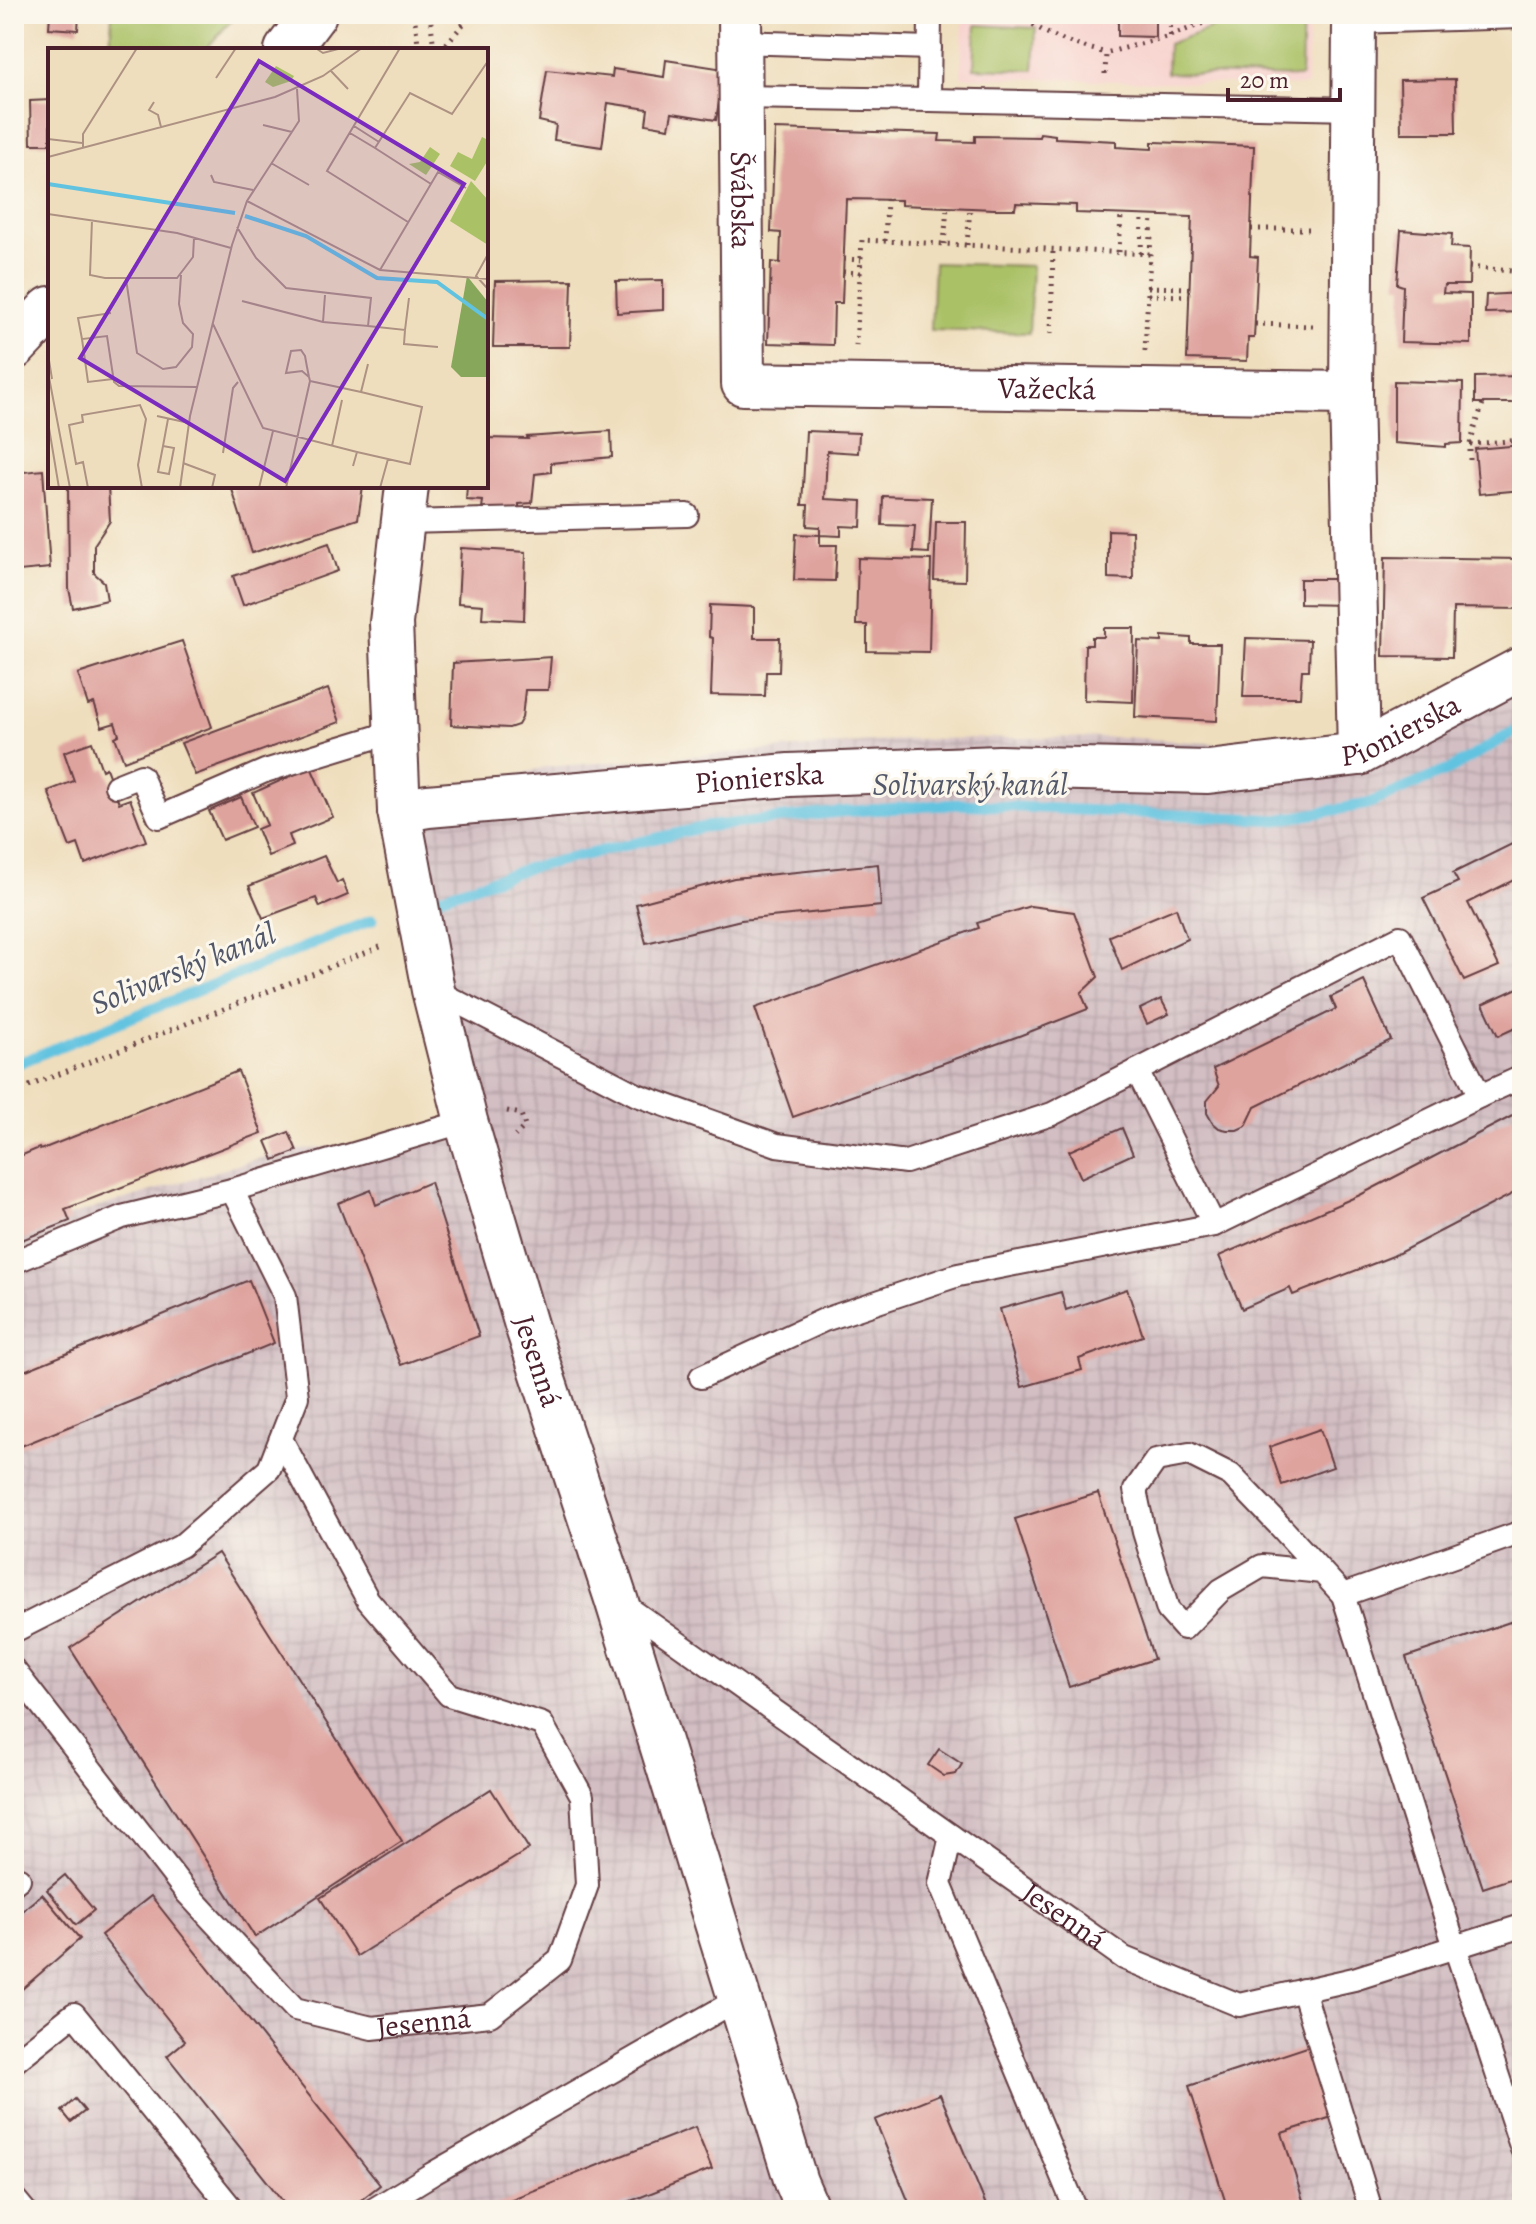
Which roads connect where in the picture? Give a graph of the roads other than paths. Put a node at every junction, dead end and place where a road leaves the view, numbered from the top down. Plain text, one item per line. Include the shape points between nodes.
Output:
1 (930, 14) edge
2 (1522, 17) edge
3 (1354, 22) joint
4 (740, 28) edge
5 (930, 48) junction
6 (741, 97) junction
7 (929, 100) junction
8 (1353, 109) junction
9 (48, 311) edge
10 (14, 347) edge
11 (743, 384) joint
12 (1351, 393) junction
13 (405, 504) edge
14 (687, 515) dead end
15 (1522, 668) edge
16 (396, 731) junction
17 (1359, 754) junction
18 (116, 786) dead end
19 (399, 811) junction
20 (433, 990) junction
21 (1137, 1071) junction
22 (1522, 1077) edge
23 (1480, 1096) junction
24 (466, 1121) junction
25 (232, 1190) junction
26 (1214, 1225) junction
27 (14, 1262) edge
28 (701, 1377) dead end
29 (281, 1439) junction
30 (1522, 1532) edge
31 (1322, 1572) junction
32 (1343, 1595) junction
33 (616, 1599) junction
34 (14, 1631) edge
35 (14, 1670) edge
36 (951, 1836) junction
37 (1522, 1926) edge
38 (1455, 1947) junction
39 (1303, 1990) junction
40 (740, 1998) junction
41 (14, 2062) edge
42 (1522, 2149) edge
43 (14, 2198) edge
44 (24, 2210) edge
45 (233, 2210) edge
46 (373, 2210) edge
47 (808, 2210) edge
48 (1076, 2210) edge
49 (1371, 2210) edge

1 - 5 lane
2 - 3 lane
3 - 8 street
4 - 5 lane
4 - 6 street, Švábska
5 - 7 lane
6 - 7 lane
6 - 11 street, Švábska
7 - 8 lane
8 - 12 street
9 - 10 street
11 - 12 street, Važecká
12 - 17 street
13 - 14 lane
13 - 16 street via 391,623
15 - 17 street, Pionierska
16 - 18 lane via 265,771 159,817 141,776
16 - 19 street
17 - 19 street, Pionierska via 1208,772 999,767 789,775
19 - 20 street, Jesenná via 412,880 409,935
20 - 21 lane via 637,1095 777,1145 906,1162 1052,1114
20 - 24 street, Jesenná
21 - 23 lane via 1400,937
21 - 26 lane
22 - 23 lane
23 - 26 lane
24 - 25 lane
24 - 33 street, Jesenná
25 - 27 lane via 122,1217
25 - 29 lane via 285,1296 297,1397
26 - 28 lane via 958,1275 824,1320
29 - 34 lane via 269,1469 181,1546
29 - 35 lane, Jesenná via 368,1600 449,1695 542,1724 582,1796 587,1885 560,1960 490,2015 372,2028 295,2009 187,1893
30 - 32 lane
31 - 31 lane via 1231,1475 1189,1454 1156,1460 1135,1490 1168,1610 1184,1628 1221,1590 1262,1566
31 - 32 lane
32 - 38 lane
33 - 36 lane, Jesenná
33 - 40 street, Jesenná
36 - 39 lane, Jesenná via 1124,1958 1239,2005
36 - 48 lane via 940,1884
37 - 38 lane, Jesenná
38 - 39 lane, Jesenná
38 - 42 lane
39 - 49 lane
40 - 46 lane
40 - 47 street, Jesenná
41 - 45 lane via 74,2014
43 - 44 lane

